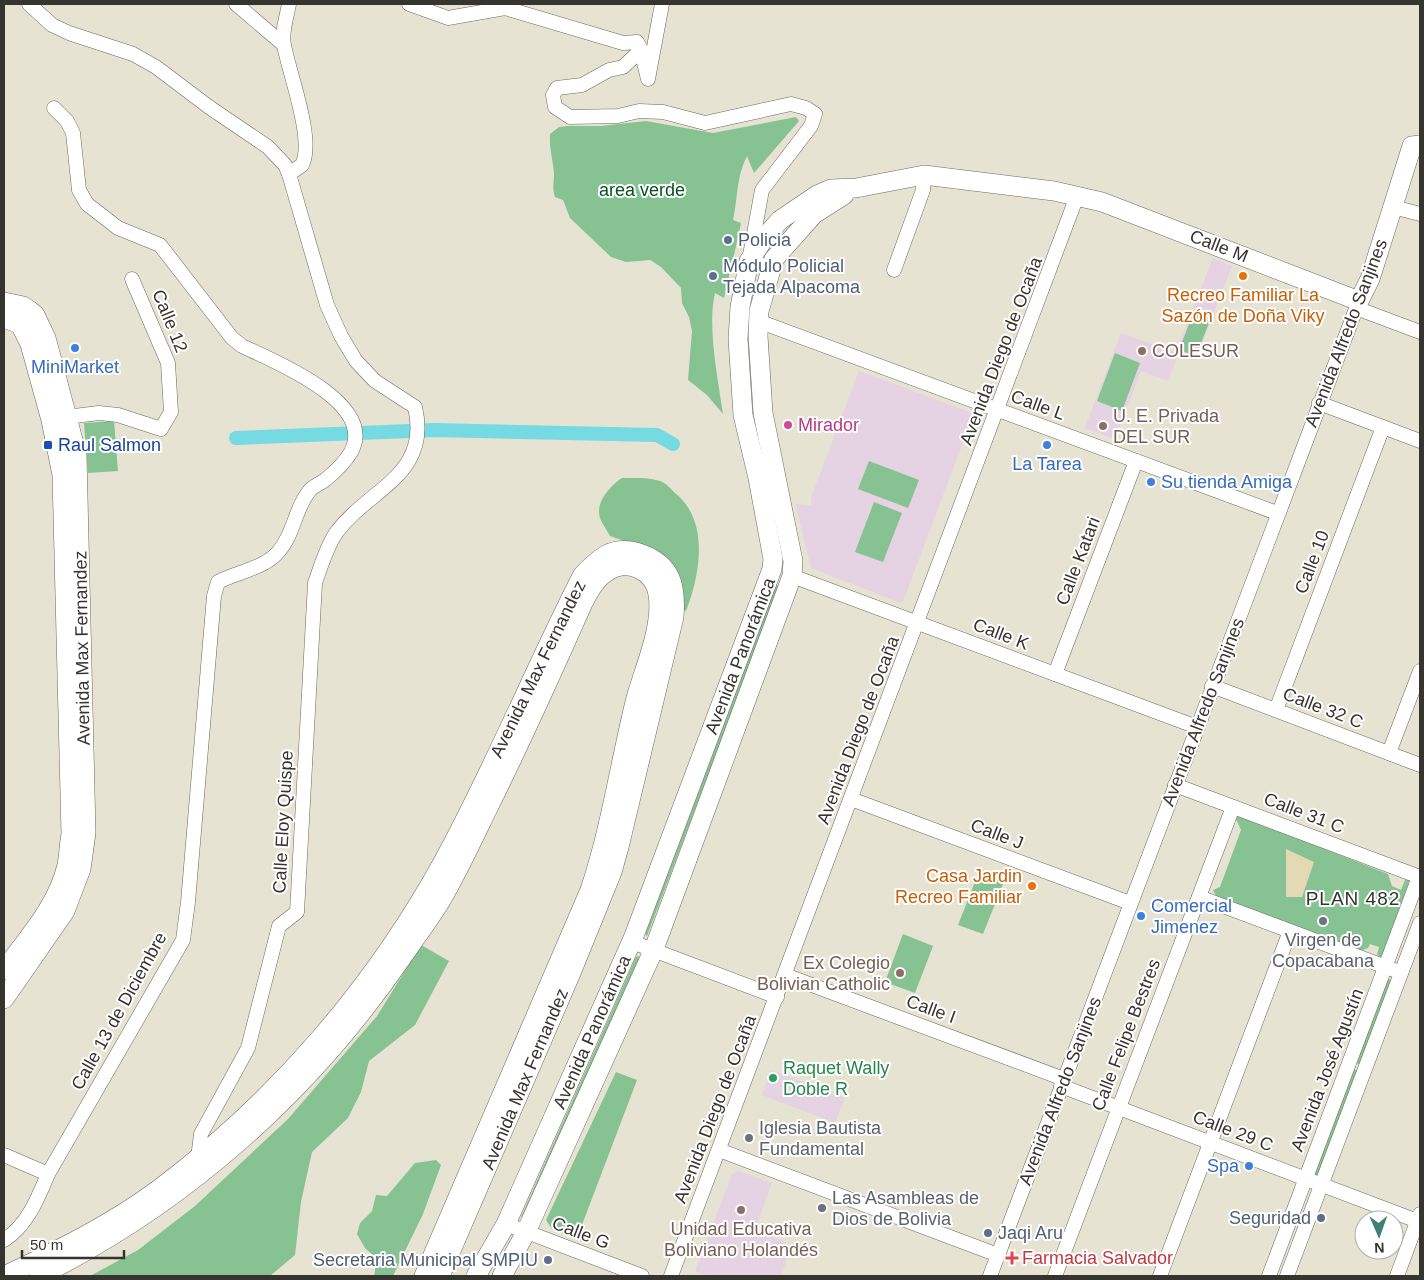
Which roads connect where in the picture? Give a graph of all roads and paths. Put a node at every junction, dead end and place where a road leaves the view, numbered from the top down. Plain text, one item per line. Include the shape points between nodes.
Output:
1 (29, 4) edge
2 (236, 4) edge
3 (289, 4) edge
4 (662, 4) edge
5 (416, 5) edge
6 (283, 44) junction
7 (641, 50) junction
8 (54, 108) dead end
9 (1416, 145) edge
10 (289, 174) junction
11 (924, 176) junction
12 (856, 188) junction
13 (1077, 196) junction
14 (1392, 207) junction
15 (1420, 214) edge
16 (749, 261) junction
17 (771, 268) junction
18 (894, 270) dead end
19 (132, 278) dead end
20 (4, 302) edge
21 (1357, 304) junction
22 (739, 317) junction
23 (4, 318) edge
24 (758, 321) junction
25 (1420, 332) edge
26 (1319, 403) junction
27 (998, 410) junction
28 (59, 418) junction
29 (1383, 427) junction
30 (1420, 441) edge
31 (1136, 461) junction
32 (1277, 513) junction
33 (772, 570) junction
34 (792, 576) junction
35 (918, 623) junction
36 (1420, 671) edge
37 (1055, 674) junction
38 (1212, 686) junction
39 (1276, 710) junction
40 (1196, 727) junction
41 (1390, 753) junction
42 (1420, 765) edge
43 (1175, 785) junction
44 (852, 799) junction
45 (1233, 807) junction
46 (74, 867) junction
47 (604, 869) junction
48 (1420, 877) edge
49 (1199, 897) junction
50 (1130, 903) junction
51 (1420, 923) edge
52 (1290, 932) junction
53 (632, 942) junction
54 (654, 949) junction
55 (1385, 967) junction
56 (4, 970) edge
57 (1401, 973) junction
58 (785, 975) junction
59 (777, 997) junction
60 (4, 999) edge
61 (1063, 1082) junction
62 (1119, 1108) junction
63 (1210, 1142) junction
64 (719, 1150) junction
65 (4, 1154) edge
66 (204, 1162) junction
67 (48, 1174) junction
68 (1306, 1179) junction
69 (1322, 1184) junction
70 (1419, 1219) edge
71 (506, 1224) junction
72 (526, 1232) junction
73 (4, 1240) edge
74 (998, 1255) junction
75 (4, 1276) edge
76 (39, 1276) edge
77 (424, 1276) edge
78 (440, 1276) edge
79 (476, 1276) edge
80 (502, 1276) edge
81 (642, 1276) edge
82 (671, 1276) edge
83 (990, 1276) edge
84 (1055, 1276) edge
85 (1160, 1276) edge
86 (1269, 1276) edge
87 (1287, 1276) edge
88 (1397, 1276) edge

1 - 10 street via 52,25 133,54 156,68 268,147
2 - 6 street
3 - 6 street
4 - 7 street via 648,79
5 - 7 street via 448,18 505,8 623,43 636,42
6 - 10 street via 295,83 306,147 302,165
7 - 16 street via 623,67 609,70 582,85 557,88 553,95 555,107 570,117 618,116 639,111 663,112 706,122 791,104 815,114 811,126 762,190
8 - 67 street, Calle 13 de Diciembre via 73,133 79,190 87,204 118,228 160,245 232,338 315,383 349,413 355,442 343,463 311,489 278,553 264,563 218,582 214,596 183,940
9 - 14 main road, Avenida Alfredo Sanjines
10 - 66 street, Calle Eloy Quispe via 327,305 341,336 356,361 375,381 415,407 419,436 400,473 337,532 326,551 315,583 297,912 279,926 248,1048 198,1141
11 - 12 main road, Avenida Panorámica
11 - 13 main road, Avenida Panorámica
11 - 18 street via 923,190
12 - 16 main road, Avenida Panorámica via 831,189 803,203 780,220
12 - 17 main road, Avenida Panorámica via 814,214 774,259
13 - 21 main road, Calle M via 1102,202 1204,240
13 - 27 street, Avenida Diego de Ocaña
14 - 15 street
14 - 21 main road, Avenida Alfredo Sanjines via 1370,279
16 - 17 street
16 - 22 main road, Avenida Panorámica
17 - 24 main road, Avenida Panorámica
19 - 28 street, Calle 12 via 168,363 170,412 161,429 118,414
20 - 28 main road, Avenida Max Fernandez via 23,306 35,315 46,338
21 - 25 street
21 - 26 street, Avenida Alfredo Sanjines
22 - 24 main road
22 - 33 main road, Avenida Panorámica via 743,415 773,558
23 - 28 main road, Avenida Max Fernandez via 15,321 25,330
24 - 27 street, Calle L
24 - 34 main road, Avenida Panorámica via 763,413 793,561
26 - 29 street
26 - 32 street, Avenida Alfredo Sanjines
27 - 31 street, Calle L
27 - 35 street, Avenida Diego de Ocaña
28 - 46 main road, Avenida Max Fernandez via 77,455 86,833
29 - 30 street
29 - 39 street, Calle 10
31 - 32 street, Calle L
31 - 37 street, Calle Katari
32 - 38 street, Avenida Alfredo Sanjines
33 - 34 main road
33 - 53 main road, Avenida Panorámica
34 - 35 street, Calle K
34 - 54 main road, Avenida Panorámica
35 - 37 street, Calle K
35 - 44 street, Avenida Diego de Ocaña
36 - 41 street
37 - 40 street, Calle K
38 - 39 street, Calle 32 C
38 - 40 street, Avenida Alfredo Sanjines
39 - 41 street, Calle 32 C
40 - 43 street, Avenida Alfredo Sanjines
41 - 42 street, Calle 32 C
43 - 45 street, Calle 31 C
43 - 50 street, Avenida Alfredo Sanjines
44 - 50 street, Calle J
44 - 58 street, Avenida Diego de Ocaña
45 - 48 street, Calle 31 C
45 - 49 street, Calle Felipe Bestres
46 - 56 main road, Avenida Max Fernandez via 39,923
46 - 60 main road, Avenida Max Fernandez via 65,911
47 - 66 main road, Avenida Max Fernandez via 658,614 658,594 649,575 626,566 617,567 600,578 552,654 522,738 443,898 422,913 376,996 337,1044 254,1130
47 - 77 main road, Avenida Max Fernandez
47 - 78 main road, Avenida Max Fernandez via 571,973
48 - 55 street, Avenida José Agustín
49 - 52 street
49 - 62 street, Calle Felipe Bestres
50 - 61 street, Avenida Alfredo Sanjines
51 - 57 street, Avenida José Agustín
52 - 55 street
52 - 63 street
53 - 54 street
53 - 71 main road, Avenida Panorámica
54 - 59 street
54 - 72 main road, Avenida Panorámica
55 - 57 street
55 - 68 street, Avenida José Agustín
57 - 69 street, Avenida José Agustín
58 - 59 street, Avenida Diego de Ocaña
58 - 61 street, Calle I
59 - 64 street, Avenida Diego de Ocaña
61 - 62 street, Calle 29 C
61 - 74 street, Avenida Alfredo Sanjines
62 - 63 street, Calle 29 C
62 - 84 street, Calle Felipe Bestres
63 - 68 street, Calle 29 C
63 - 85 street
64 - 74 street
64 - 82 street, Avenida Diego de Ocaña
65 - 67 street
66 - 75 main road, Avenida Max Fernandez via 68,1244
66 - 76 main road, Avenida Max Fernandez via 134,1222
67 - 73 street, Calle 13 de Diciembre via 30,1213
68 - 69 street, Calle 29 C
68 - 86 street, Avenida José Agustín
69 - 70 street, Calle 29 C
69 - 87 street, Avenida José Agustín
70 - 88 street
71 - 72 street, Calle G
71 - 79 main road, Avenida Panorámica
72 - 80 main road, Avenida Panorámica
72 - 81 street, Calle G
74 - 83 street, Avenida Alfredo Sanjines

